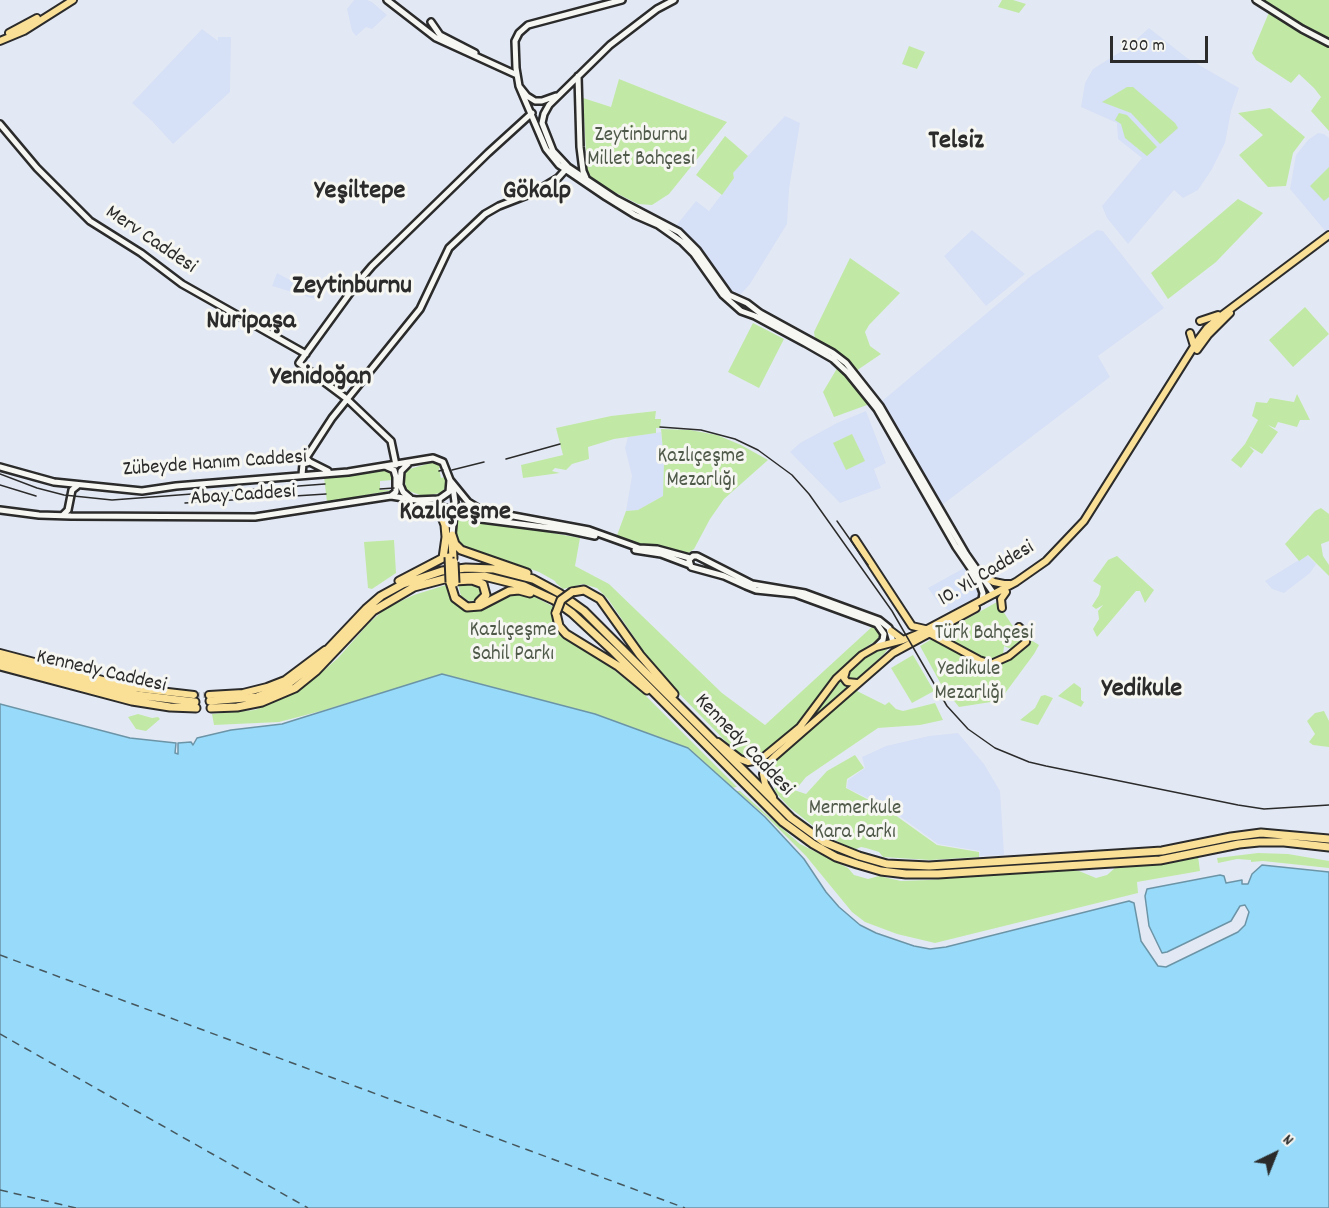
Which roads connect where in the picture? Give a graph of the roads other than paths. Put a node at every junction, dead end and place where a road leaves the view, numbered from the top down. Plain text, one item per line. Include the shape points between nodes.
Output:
1 (66, 0) edge
2 (73, 0) edge
3 (387, 0) edge
4 (622, 0) edge
5 (662, 0) edge
6 (674, 0) edge
7 (1256, 0) edge
8 (657, 9) junction
9 (422, 29) junction
10 (0, 39) edge
11 (1329, 43) edge
12 (514, 73) junction
13 (578, 76) junction
14 (519, 86) junction
15 (558, 95) junction
16 (532, 113) junction
17 (0, 124) edge
18 (566, 169) junction
19 (586, 179) junction
20 (1329, 237) edge
21 (685, 244) junction
22 (697, 250) junction
23 (742, 301) junction
24 (750, 306) junction
25 (738, 309) junction
26 (745, 313) junction
27 (1225, 313) junction
28 (1200, 321) dead end
29 (1211, 324) junction
30 (1190, 333) dead end
31 (790, 334) junction
32 (1208, 335) junction
33 (802, 336) junction
34 (1199, 342) junction
35 (1194, 347) junction
36 (306, 354) junction
37 (347, 399) junction
38 (875, 402) junction
39 (308, 460) junction
40 (410, 463) junction
41 (396, 465) junction
42 (0, 467) edge
43 (385, 467) junction
44 (330, 472) junction
45 (302, 475) junction
46 (450, 480) junction
47 (400, 485) junction
48 (74, 488) junction
49 (391, 496) junction
50 (399, 498) junction
51 (413, 499) junction
52 (438, 508) junction
53 (0, 510) edge
54 (70, 513) junction
55 (454, 517) junction
56 (537, 526) junction
57 (452, 536) junction
58 (855, 539) dead end
59 (451, 558) junction
60 (700, 558) junction
61 (692, 564) junction
62 (981, 575) junction
63 (440, 579) junction
64 (1016, 582) junction
65 (453, 583) junction
66 (549, 588) junction
67 (1006, 592) junction
68 (995, 596) junction
69 (554, 600) junction
70 (982, 600) junction
71 (374, 602) junction
72 (1002, 608) dead end
73 (1018, 627) dead end
74 (891, 631) junction
75 (927, 631) junction
76 (903, 640) junction
77 (893, 642) junction
78 (876, 647) junction
79 (0, 653) edge
80 (0, 659) edge
81 (883, 661) junction
82 (0, 666) edge
83 (849, 666) junction
84 (857, 683) junction
85 (195, 701) junction
86 (670, 708) junction
87 (686, 711) junction
88 (714, 740) junction
89 (781, 808) junction
90 (1329, 839) edge
91 (1329, 847) edge

1 - 10 main road
2 - 10 main road via 24,31
3 - 9 main road
4 - 12 main road via 528,25 515,41
5 - 8 main road
6 - 8 main road
7 - 11 main road
8 - 13 main road
9 - 12 main road
9 - 12 main road via 430,30 431,22 440,35
12 - 14 main road
13 - 15 main road
13 - 19 main road via 580,147
14 - 15 main road via 537,102
14 - 16 main road
15 - 18 main road via 545,111 542,123 553,152
16 - 18 main road via 548,153
16 - 36 main road via 372,266
17 - 36 main road, Merv Caddesi via 90,221 182,284
18 - 19 main road
18 - 21 main road
18 - 37 main road via 535,192 485,214 449,248 420,309
19 - 22 main road via 671,227
20 - 27 main road, 10. Yıl Caddesi
20 - 32 main road, 10. Yıl Caddesi
21 - 22 main road
21 - 25 main road
22 - 23 main road via 727,292
23 - 24 main road
23 - 25 main road
24 - 26 main road
24 - 33 main road
25 - 26 main road
26 - 31 main road
27 - 28 main road
27 - 29 main road, 10. Yıl Caddesi
29 - 32 main road
29 - 34 main road, 10. Yıl Caddesi
30 - 35 main road
31 - 33 main road
31 - 38 main road via 837,362
32 - 34 main road, 10. Yıl Caddesi
33 - 38 main road via 842,360
34 - 35 main road, 10. Yıl Caddesi
34 - 67 main road, 10. Yıl Caddesi via 1084,526 1050,562
35 - 64 main road, 10. Yıl Caddesi via 1084,521 1046,561
36 - 37 main road via 299,363
37 - 39 main road
37 - 41 main road via 391,441
38 - 62 main road
38 - 70 main road via 978,579
39 - 44 main road
39 - 45 main road via 303,464
40 - 41 main road, Zübeyde Hanım Caddesi
40 - 46 main road, Zübeyde Hanım Caddesi via 433,458 443,462
40 - 47 main road via 401,471
41 - 43 main road, Zübeyde Hanım Caddesi
42 - 48 main road, Zübeyde Hanım Caddesi
43 - 44 main road, Zübeyde Hanım Caddesi
43 - 49 main road via 394,470 396,477 396,492
44 - 45 main road, Zübeyde Hanım Caddesi
45 - 48 main road, Zübeyde Hanım Caddesi via 142,491
46 - 51 main road, Abay Caddesi via 450,488 443,497
46 - 55 main road
46 - 61 main road via 468,502 481,510 589,530 639,548 657,549
47 - 50 main road
47 - 51 main road
48 - 54 main road
49 - 50 main road, Abay Caddesi
49 - 54 main road, Abay Caddesi via 255,517
50 - 51 main road, Abay Caddesi
51 - 52 main road, Abay Caddesi
52 - 56 main road, Abay Caddesi, bridge via 481,519
52 - 59 highway via 448,521
52 - 71 highway via 445,525 443,558 396,583
53 - 54 main road via 39,515
55 - 56 main road via 464,507 482,515
55 - 57 main road
56 - 61 main road, Abay Caddesi via 591,535 635,551
57 - 59 highway
57 - 66 highway via 461,550 521,570
58 - 75 main road via 912,626
59 - 65 highway, bridge
60 - 61 main road via 695,556
60 - 61 main road via 700,564
60 - 74 main road via 752,585 805,593 879,620
61 - 78 main road via 756,590 795,594 869,620 879,625 884,634
62 - 64 main road via 1004,584
62 - 68 main road
63 - 65 highway via 477,581 483,585 486,596 468,603
63 - 69 highway, Kennedy Caddesi via 492,577
63 - 71 highway, Kennedy Caddesi via 414,587 379,607 316,671 286,693 262,702 210,701 250,698 277,690 300,676
64 - 68 main road, 10. Yıl Caddesi
65 - 69 highway via 454,598 467,607 475,608 514,590
66 - 71 highway, Kennedy Caddesi via 502,570 466,568 416,578
66 - 87 highway, Kennedy Caddesi via 593,619
67 - 68 main road, 10. Yıl Caddesi
67 - 72 main road via 1000,599
68 - 70 main road, 10. Yıl Caddesi
68 - 75 main road, 10. Yıl Caddesi
69 - 86 highway, Kennedy Caddesi via 590,627
70 - 75 main road, 10. Yıl Caddesi
73 - 75 main road via 1027,635 1026,642 991,664
74 - 76 main road
74 - 77 main road
75 - 76 main road, 10. Yıl Caddesi
75 - 81 main road, 10. Yıl Caddesi
76 - 77 main road, 10. Yıl Caddesi
77 - 78 main road, 10. Yıl Caddesi
77 - 81 main road
78 - 83 main road, 10. Yıl Caddesi
79 - 85 main road
80 - 85 highway, Kennedy Caddesi via 137,695
81 - 84 main road, 10. Yıl Caddesi
82 - 85 highway, Kennedy Caddesi via 152,705
83 - 84 main road via 844,678
83 - 88 main road, 10. Yıl Caddesi via 800,727 760,760 740,759
84 - 89 main road, 10. Yıl Caddesi via 766,765 764,781
86 - 87 highway, bridge via 618,666 566,634 556,613 561,600 584,590 600,599
86 - 91 highway, Kennedy Caddesi via 799,835 836,856 881,871 938,874 1135,862 1259,842
87 - 88 highway, Kennedy Caddesi
88 - 89 highway, Kennedy Caddesi
89 - 90 highway, Kennedy Caddesi via 835,847 874,861 914,866 1148,852 1261,833

